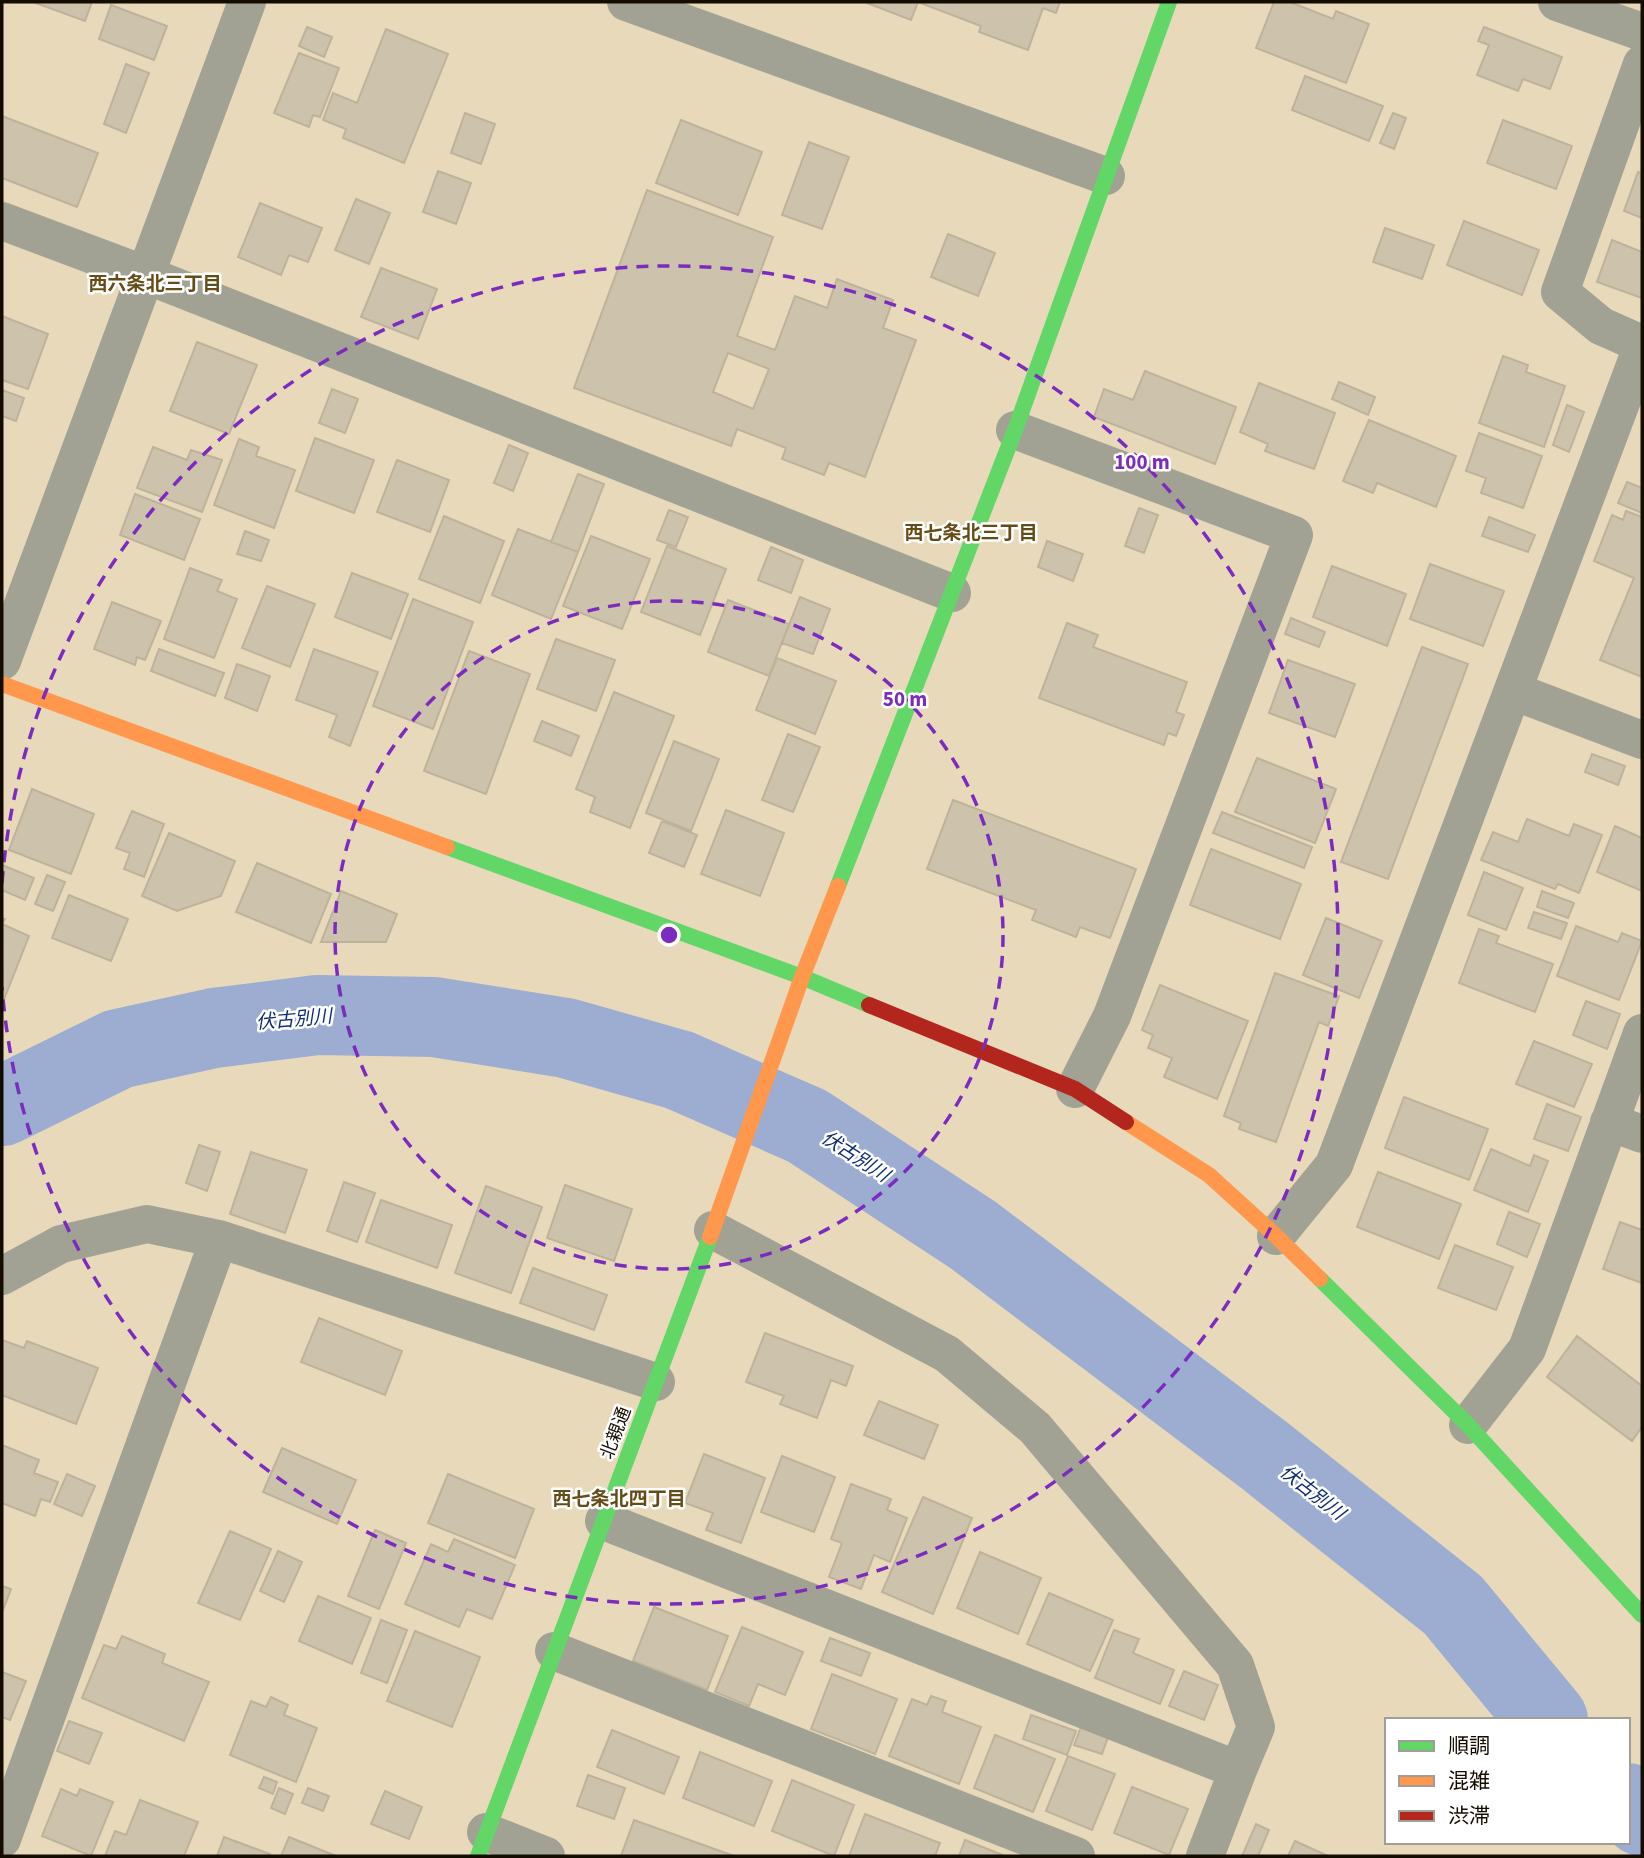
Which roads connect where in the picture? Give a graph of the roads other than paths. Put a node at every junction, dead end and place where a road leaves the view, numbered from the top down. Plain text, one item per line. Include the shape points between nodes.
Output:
1 (247, 2) edge
2 (626, 2) edge
3 (1169, 2) edge
4 (1557, 2) edge
5 (1642, 32) edge
6 (1642, 64) edge
7 (1106, 176) junction
8 (2, 221) edge
9 (146, 275) junction
10 (1642, 345) edge
11 (1015, 430) junction
12 (952, 593) junction
13 (2, 662) edge
14 (2, 684) edge
15 (1513, 691) junction
16 (1642, 740) edge
17 (802, 977) junction
18 (1642, 1033) edge
19 (1075, 1089) junction
20 (1626, 1128) edge
21 (713, 1230) junction
22 (1276, 1236) junction
23 (219, 1240) junction
24 (2, 1276) edge
25 (656, 1382) junction
26 (1468, 1425) junction
27 (604, 1521) junction
28 (1642, 1615) edge
29 (554, 1651) junction
30 (1238, 1770) junction
31 (2, 1839) edge
32 (482, 1844) edge
33 (546, 1856) edge
34 (1076, 1856) edge
35 (1205, 1856) edge

1 - 9 street
2 - 7 street
3 - 7 street, 北親通
4 - 5 street
6 - 10 street via 1560,292 1601,326
7 - 11 street, 北親通
8 - 9 street
9 - 12 street
9 - 13 street
10 - 15 street
11 - 12 street, 北親通
11 - 19 street via 1294,535 1112,1016
12 - 17 street, 北親通
14 - 17 street
15 - 16 street
15 - 22 street via 1334,1165
17 - 19 street
17 - 21 street, 北親通
18 - 20 street
19 - 22 street via 1209,1175
20 - 26 street via 1527,1349
21 - 25 street, 北親通
21 - 30 street via 947,1354 1035,1428 1235,1665 1256,1727
22 - 26 street
23 - 24 street via 147,1224 61,1244
23 - 25 street
23 - 31 street
25 - 27 street, 北親通
26 - 28 street
27 - 29 street, 北親通
27 - 30 street
29 - 32 street, 北親通
29 - 34 street
30 - 35 street
32 - 33 street

